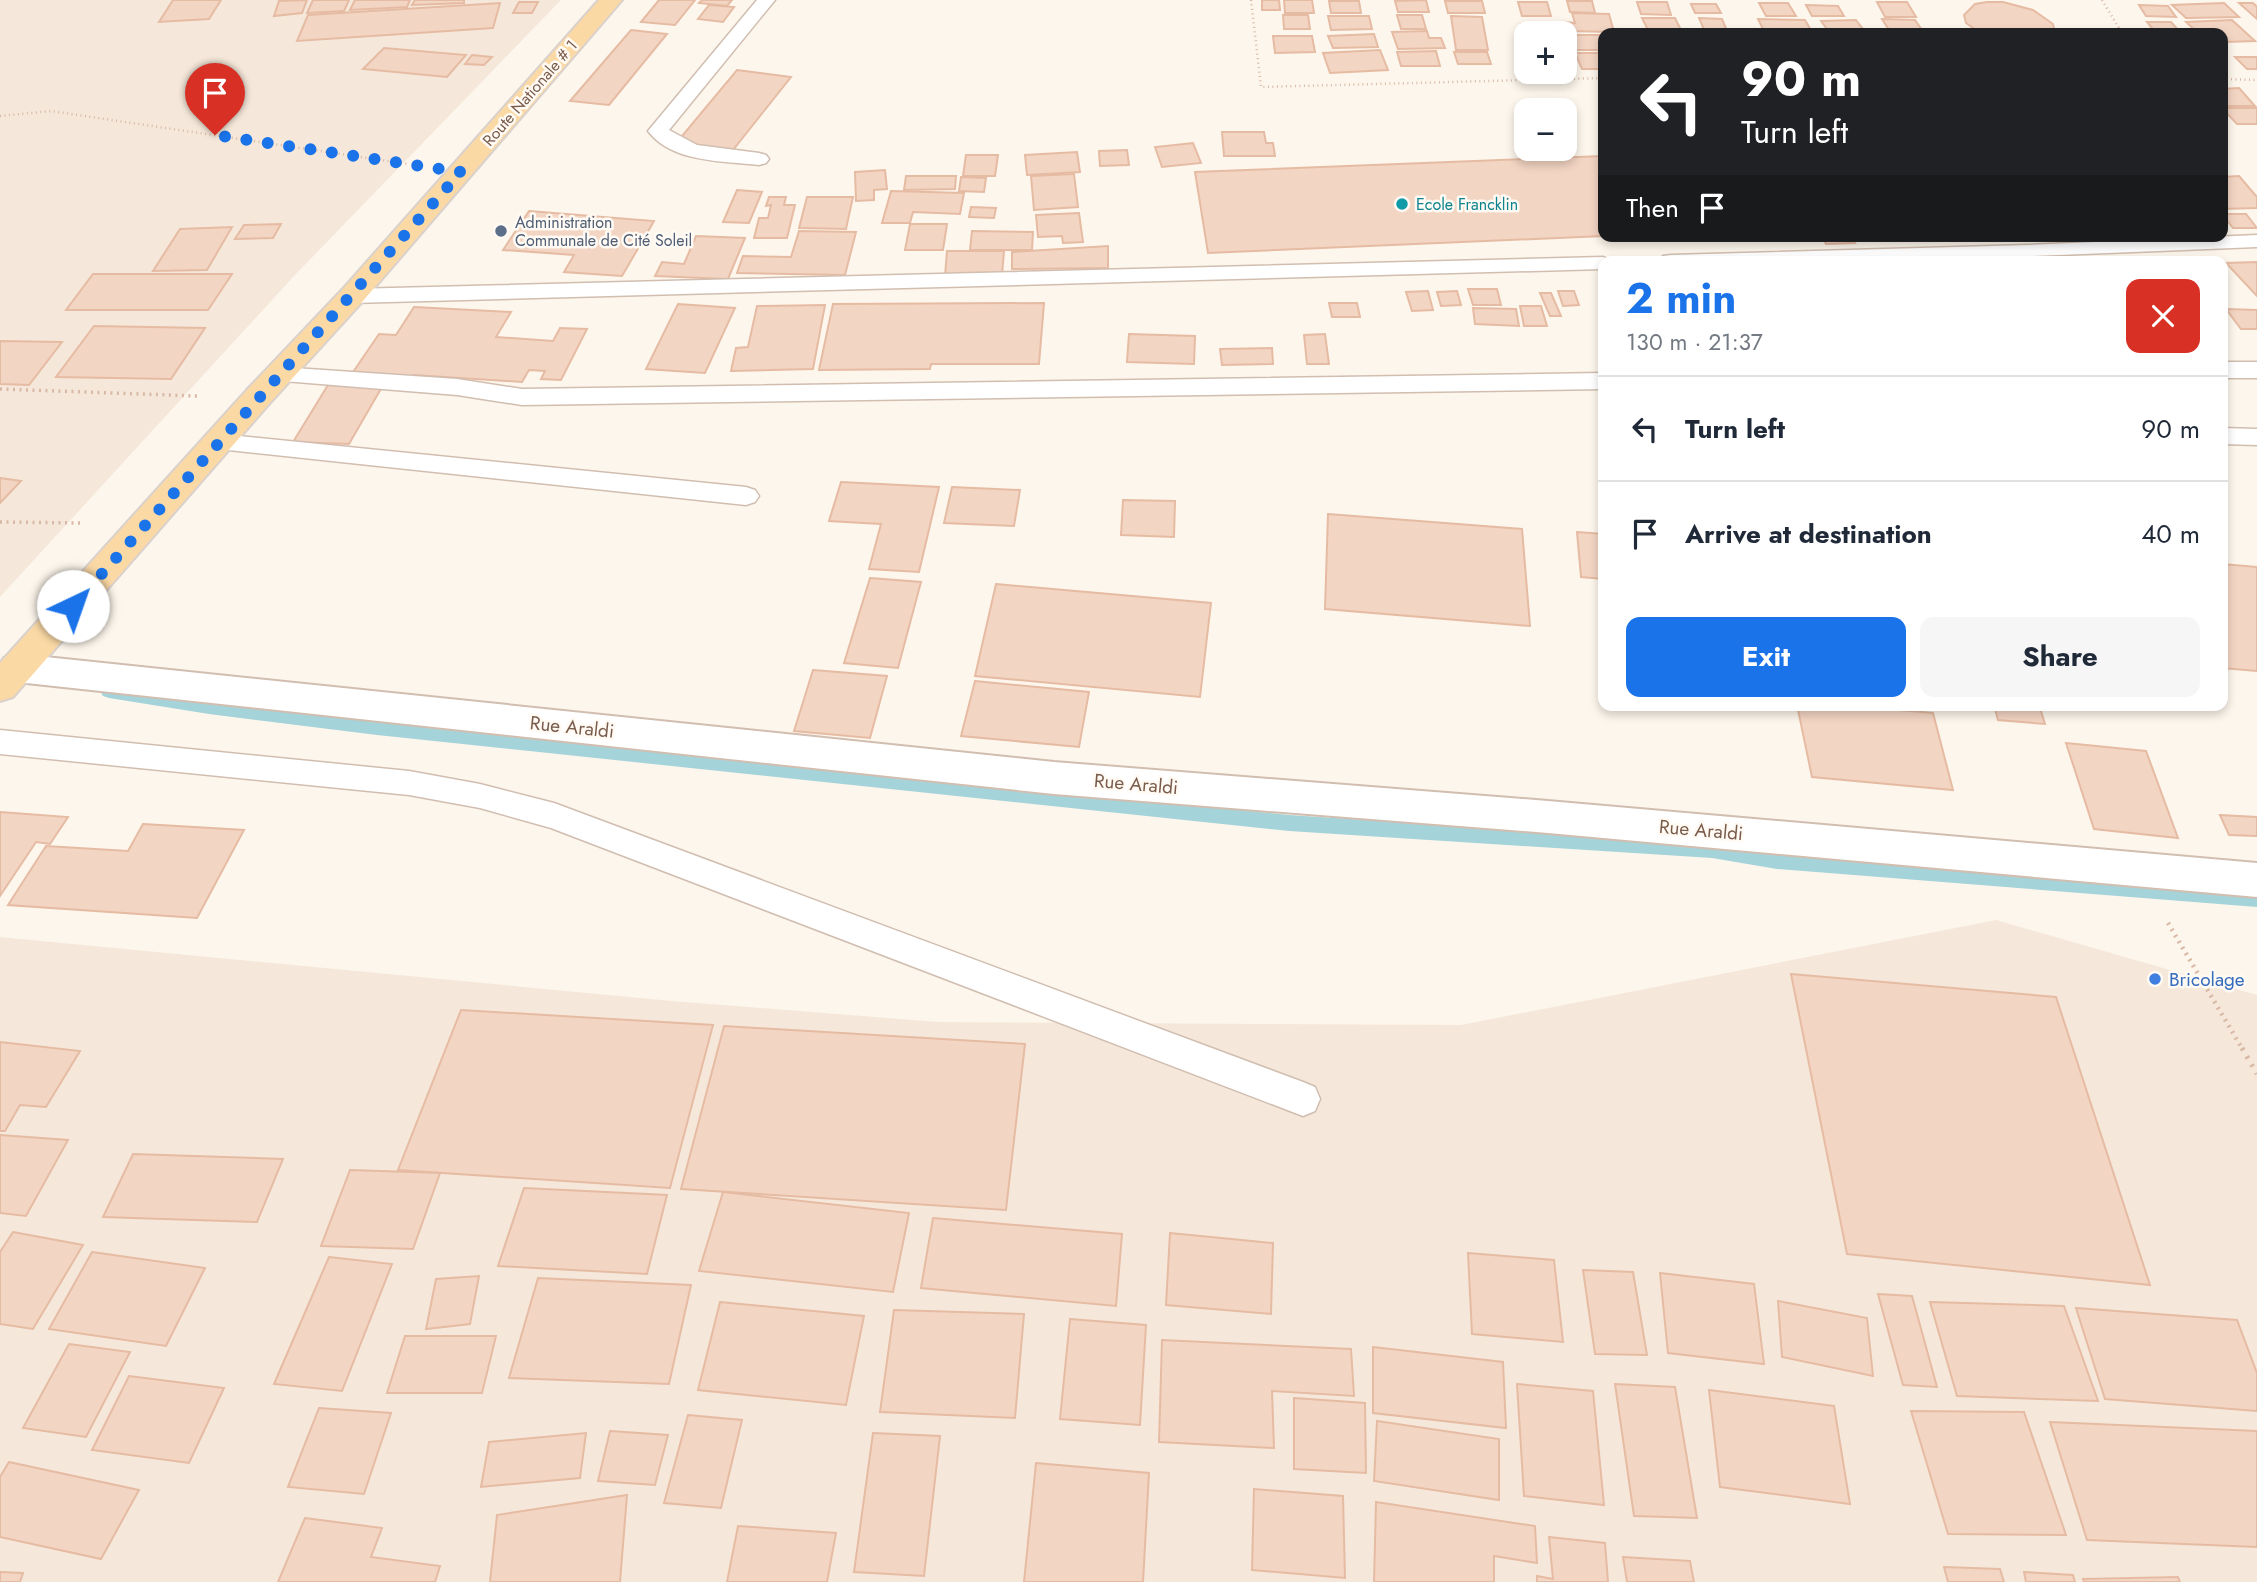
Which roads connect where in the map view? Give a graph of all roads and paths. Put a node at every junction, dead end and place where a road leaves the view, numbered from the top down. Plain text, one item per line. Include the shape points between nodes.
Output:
1 (611, 0) edge
2 (766, 0) edge
3 (1251, 0) edge
4 (2102, 0) edge
5 (2119, 28) edge
6 (1598, 78) edge
7 (2228, 79) edge
8 (2257, 80) edge
9 (0, 116) edge
10 (759, 159) dead end
11 (461, 172) junction
12 (2257, 240) edge
13 (2228, 241) edge
14 (2215, 242) edge
15 (1850, 256) edge
16 (1598, 263) edge
17 (352, 296) junction
18 (2228, 370) edge
19 (2257, 370) edge
20 (279, 375) junction
21 (1598, 381) edge
22 (0, 389) edge
23 (257, 398) junction
24 (2228, 436) edge
25 (2257, 437) edge
26 (219, 442) junction
27 (746, 496) dead end
28 (0, 523) edge
29 (147, 524) junction
30 (8, 677) edge
31 (0, 742) edge
32 (2142, 869) junction
33 (2257, 880) edge
34 (2257, 1074) edge
35 (1303, 1099) dead end

1 - 11 main road, Route Nationale # 1
2 - 10 lane via 658,131 668,142 688,150
3 - 6 path via 1261,87
4 - 5 path
7 - 8 path
9 - 11 path via 51,111
11 - 17 main road, Route Nationale # 1
12 - 13 lane
14 - 15 lane
16 - 17 lane
17 - 20 main road, Route Nationale # 1
18 - 19 lane
20 - 21 lane via 457,387 522,397
20 - 23 main road, Route Nationale # 1
22 - 23 path
23 - 26 main road, Route Nationale # 1
24 - 25 lane
26 - 27 lane
26 - 29 main road, Route Nationale # 1
28 - 29 path
29 - 30 main road, Route Nationale # 1
30 - 32 street, Rue Araldi via 1054,778
31 - 35 lane via 409,783 554,816
32 - 33 street, Rue Araldi
32 - 34 path via 2162,914

